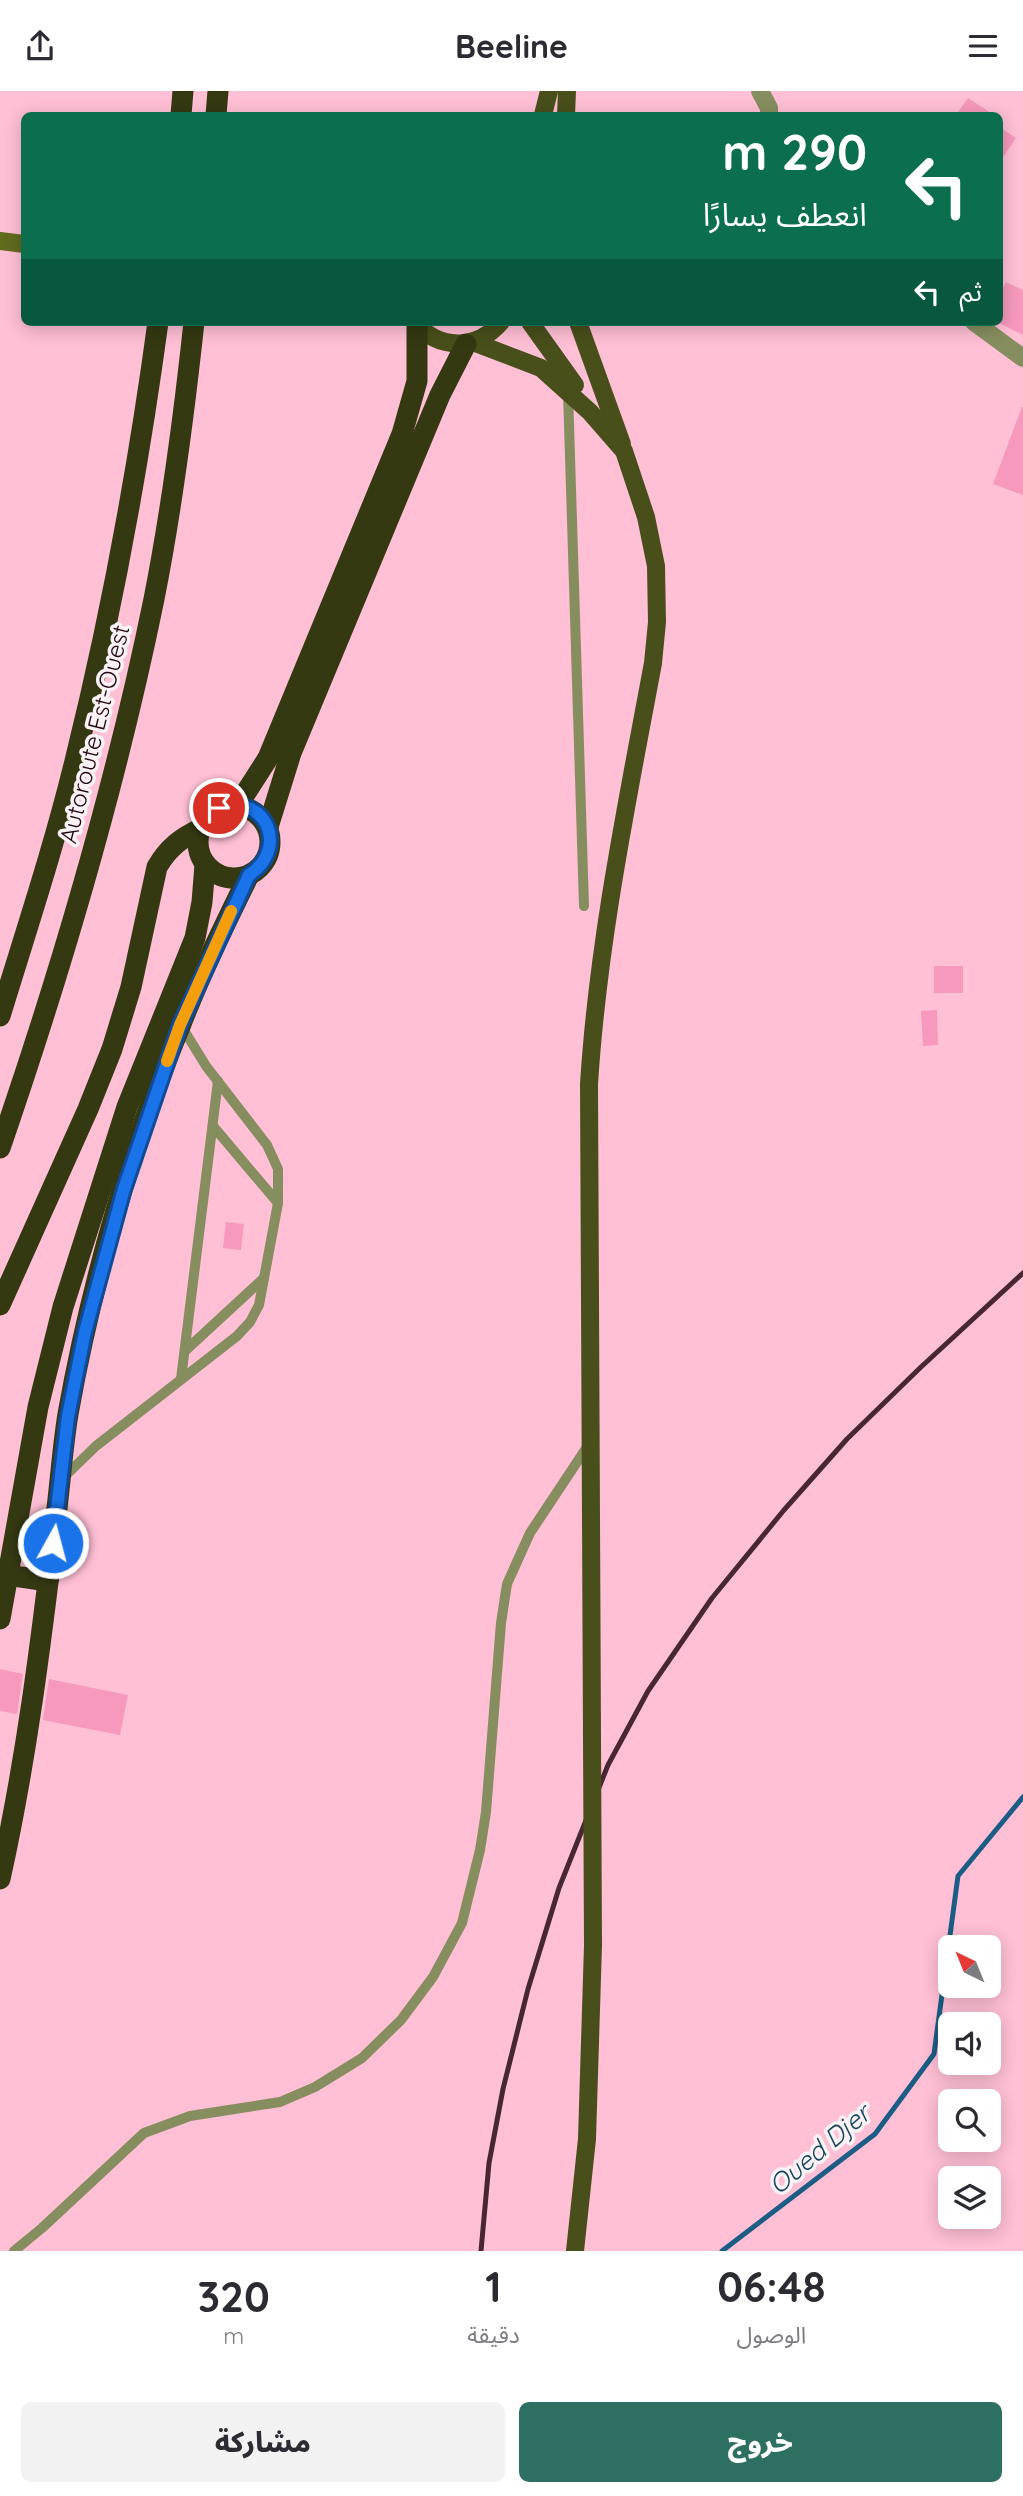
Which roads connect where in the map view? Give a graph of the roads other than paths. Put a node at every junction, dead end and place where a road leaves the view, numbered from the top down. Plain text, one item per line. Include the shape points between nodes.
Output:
1 (183, 91) edge
2 (218, 91) edge
3 (549, 91) edge
4 (567, 91) edge
5 (760, 91) edge
6 (181, 112) edge
7 (216, 112) edge
8 (544, 112) edge
9 (566, 112) edge
10 (769, 112) edge
11 (0, 241) edge
12 (21, 244) edge
13 (157, 326) edge
14 (194, 326) edge
15 (416, 326) edge
16 (418, 326) edge
17 (497, 326) edge
18 (533, 326) edge
19 (579, 326) edge
20 (979, 326) edge
21 (470, 343) junction
22 (1023, 358) edge
23 (568, 392) junction
24 (590, 412) junction
25 (624, 451) junction
26 (238, 805) junction
27 (268, 827) junction
28 (200, 828) junction
29 (205, 865) junction
30 (249, 875) junction
31 (584, 906) dead end
32 (0, 1016) edge
33 (180, 1025) junction
34 (218, 1081) junction
35 (213, 1126) junction
36 (0, 1148) edge
37 (278, 1203) junction
38 (264, 1277) junction
39 (0, 1305) edge
40 (186, 1350) junction
41 (181, 1379) junction
42 (592, 1441) junction
43 (60, 1481) junction
44 (7, 1576) junction
45 (48, 1581) junction
46 (0, 1619) edge
47 (0, 1879) edge
48 (14, 2251) edge
49 (575, 2251) edge

1 - 6 highway
2 - 7 highway
3 - 8 main road
4 - 9 main road
5 - 10 street
11 - 12 street
13 - 32 highway, Autoroute Est-Ouest via 111,607 75,763
14 - 36 highway, Autoroute Est-Ouest via 154,598 124,731 54,986
15 - 26 highway via 417,381 405,426 268,758
16 - 21 main road via 439,341
17 - 21 main road
18 - 24 main road
19 - 25 main road
20 - 22 street
21 - 23 main road via 541,368
21 - 27 highway via 440,395 292,753
23 - 24 main road
23 - 31 lane
24 - 25 main road
25 - 42 main road via 652,539 658,595 653,663 607,918 591,1053
26 - 27 highway via 256,812
26 - 28 highway via 211,813
27 - 30 highway via 268,855
28 - 29 highway via 198,848
28 - 39 highway via 177,841 157,867 131,987 112,1049
29 - 30 highway via 221,876
29 - 44 highway via 195,938 127,1108 63,1307 38,1407
30 - 33 highway
33 - 34 lane
33 - 43 highway via 102,1266 68,1416
34 - 35 lane
34 - 37 lane via 276,1160
35 - 37 lane
35 - 40 lane
37 - 38 lane
38 - 40 lane
38 - 41 lane via 259,1305 250,1322
40 - 41 lane
41 - 43 lane via 96,1446
42 - 48 lane via 530,1533 507,1584 480,1850 463,1923 433,1977 401,2021 362,2058 280,2102 190,2116 144,2133
42 - 49 main road, bridge via 593,1945 587,2139
43 - 45 highway
44 - 45 highway
44 - 46 highway
45 - 47 highway via 32,1708

